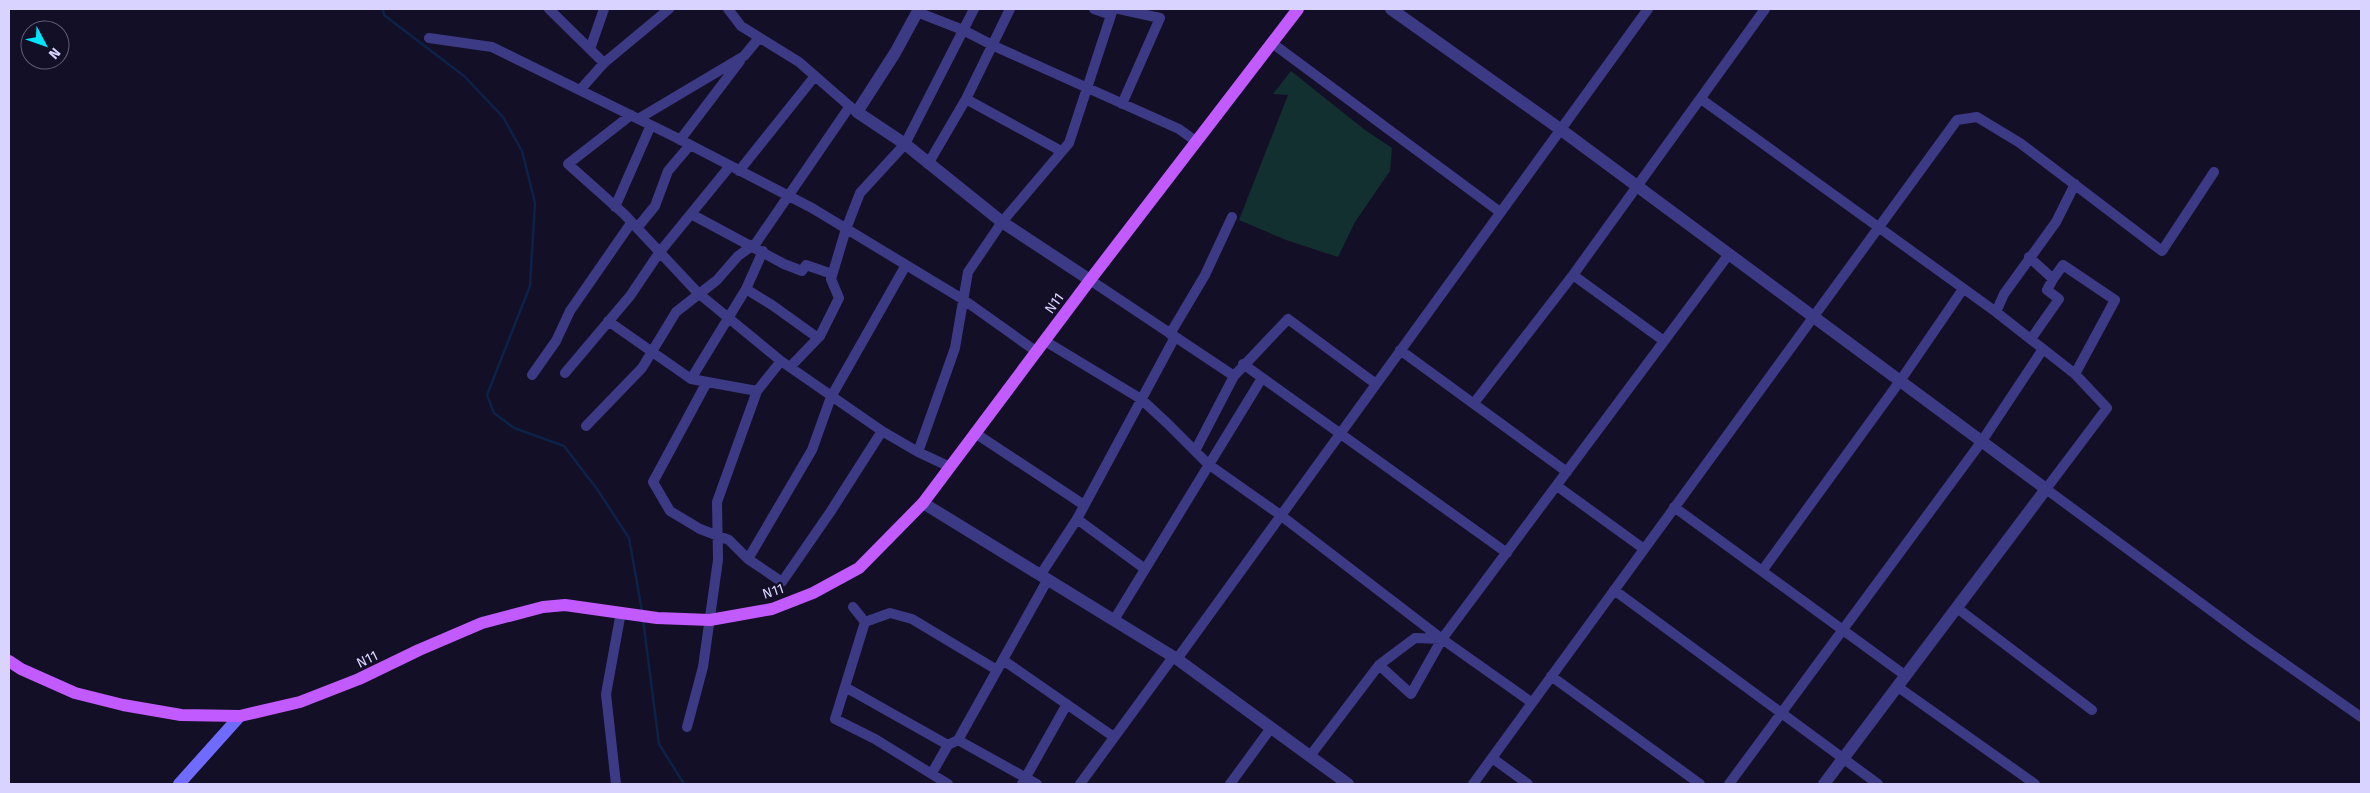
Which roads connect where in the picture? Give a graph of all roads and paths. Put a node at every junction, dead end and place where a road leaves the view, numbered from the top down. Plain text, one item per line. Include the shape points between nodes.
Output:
1 (549, 9) edge
2 (604, 9) edge
3 (669, 9) edge
4 (728, 9) edge
5 (974, 9) edge
6 (1010, 9) edge
7 (1094, 9) edge
8 (1298, 9) edge
9 (1392, 9) edge
10 (1648, 9) edge
11 (1765, 9) edge
12 (918, 10) edge
13 (1114, 11) edge
14 (964, 30) junction
15 (429, 38) dead end
16 (759, 38) junction
17 (1272, 43) junction
18 (994, 46) junction
19 (590, 49) junction
20 (744, 56) junction
21 (604, 63) junction
22 (815, 76) junction
23 (1088, 89) junction
24 (580, 90) junction
25 (1701, 99) junction
26 (966, 100) junction
27 (1122, 104) junction
28 (853, 109) junction
29 (634, 117) junction
30 (651, 125) junction
31 (1560, 129) junction
32 (680, 140) junction
33 (1197, 142) junction
34 (905, 144) junction
35 (690, 145) junction
36 (1061, 151) junction
37 (928, 164) junction
38 (734, 168) junction
39 (2214, 172) dead end
40 (2075, 184) junction
41 (1638, 187) junction
42 (787, 196) junction
43 (615, 207) junction
44 (1500, 212) junction
45 (691, 214) junction
46 (1232, 218) dead end
47 (1002, 222) junction
48 (634, 226) junction
49 (1878, 228) junction
50 (846, 229) junction
51 (752, 246) junction
52 (763, 251) junction
53 (659, 253) junction
54 (1729, 254) junction
55 (2029, 257) junction
56 (906, 265) junction
57 (832, 274) junction
58 (1573, 275) junction
59 (2053, 279) junction
60 (1090, 280) junction
61 (746, 289) junction
62 (1963, 289) junction
63 (698, 293) junction
64 (964, 300) junction
65 (1996, 312) junction
66 (729, 316) junction
67 (1813, 316) junction
68 (608, 321) junction
69 (1173, 336) junction
70 (818, 338) junction
71 (2031, 339) junction
72 (1045, 341) junction
73 (1664, 341) junction
74 (2043, 349) junction
75 (1400, 350) junction
76 (652, 352) junction
77 (1037, 352) junction
78 (781, 361) junction
79 (1243, 364) junction
80 (790, 368) junction
81 (565, 373) dead end
82 (2075, 374) junction
83 (532, 375) dead end
84 (1234, 376) junction
85 (1262, 378) junction
86 (691, 379) junction
87 (1900, 381) junction
88 (707, 382) junction
89 (1376, 384) junction
90 (758, 391) junction
91 (831, 397) junction
92 (1141, 399) junction
93 (1474, 404) junction
94 (586, 426) dead end
95 (882, 431) junction
96 (975, 432) junction
97 (1340, 433) junction
98 (1982, 442) junction
99 (1195, 451) junction
100 (918, 452) junction
101 (1208, 464) junction
102 (950, 467) junction
103 (1567, 472) junction
104 (1556, 486) junction
105 (2046, 488) junction
106 (923, 503) junction
107 (1084, 505) junction
108 (1674, 507) junction
109 (1280, 514) junction
110 (1077, 519) junction
111 (717, 537) junction
112 (1644, 549) junction
113 (1507, 553) junction
114 (748, 559) junction
115 (1144, 569) junction
116 (1762, 571) junction
117 (1045, 576) junction
118 (1614, 590) junction
119 (853, 607) dead end
120 (1957, 608) junction
121 (620, 612) junction
122 (710, 620) junction
123 (1114, 620) junction
124 (865, 622) junction
125 (1843, 630) junction
126 (1442, 639) junction
127 (1175, 658) junction
128 (1003, 660) junction
129 (9, 661) edge
130 (1379, 665) junction
131 (998, 670) junction
132 (1552, 676) junction
133 (1906, 676) junction
134 (845, 687) junction
135 (1898, 687) junction
136 (1530, 702) junction
137 (1067, 704) junction
138 (2092, 710) dead end
139 (1783, 714) junction
140 (240, 716) junction
141 (2361, 717) edge
142 (687, 727) dead end
143 (1272, 728) junction
144 (1114, 737) junction
145 (958, 740) junction
146 (948, 745) junction
147 (1310, 756) junction
148 (1492, 758) junction
149 (1844, 758) junction
150 (932, 773) junction
151 (1024, 781) edge
152 (1693, 782) edge
153 (179, 784) edge
154 (616, 784) edge
155 (948, 784) edge
156 (1037, 784) edge
157 (1080, 784) edge
158 (1230, 784) edge
159 (1348, 784) edge
160 (1472, 784) edge
161 (1528, 784) edge
162 (1729, 784) edge
163 (1824, 784) edge
164 (1878, 784) edge
165 (2035, 784) edge

1 - 19 street
2 - 19 street
3 - 21 street
4 - 16 street via 741,26
5 - 14 street
6 - 18 street
7 - 13 street
8 - 17 main road, N11
9 - 31 street
10 - 31 street
11 - 25 street
12 - 14 street
12 - 28 street via 895,53
13 - 23 street
13 - 27 street via 1160,18
14 - 18 street
14 - 34 street
15 - 24 street via 492,47
16 - 20 street
16 - 22 street via 799,62
17 - 33 main road, N11
17 - 44 street
18 - 23 street
18 - 26 street
19 - 21 street
20 - 29 street
20 - 32 street
21 - 24 street
22 - 28 street
22 - 38 street
23 - 27 street
23 - 36 street via 1073,134
24 - 29 street
25 - 41 street
25 - 49 street
26 - 36 street
26 - 37 street
27 - 33 street via 1179,129
28 - 34 street
28 - 42 street
29 - 30 street
29 - 43 street via 568,164
30 - 32 street
30 - 43 street
31 - 41 street
31 - 44 street
32 - 35 street
33 - 60 main road, N11
34 - 37 street
34 - 50 street via 860,193
35 - 38 street
35 - 48 street via 668,172 655,206
36 - 47 street
37 - 47 street
38 - 42 street
38 - 45 street
39 - 40 street via 2162,251
40 - 49 street via 2020,143 1977,117 1957,120
40 - 55 street via 2056,222
41 - 54 street
41 - 58 street
42 - 50 street
42 - 51 street
43 - 48 street
44 - 75 street
45 - 51 street
45 - 53 street
46 - 69 street
47 - 60 street
47 - 64 street via 968,272
48 - 53 street
48 - 83 street via 570,311 556,341
49 - 62 street
49 - 67 street
50 - 56 street
50 - 57 street
51 - 52 street
51 - 63 street via 738,256 717,280
52 - 57 street via 802,271 806,265
52 - 61 street
53 - 63 street
53 - 68 street via 630,296
54 - 67 street
54 - 73 street
55 - 59 street
55 - 65 street
56 - 64 street
56 - 91 street
57 - 70 street via 839,298
58 - 73 street
58 - 93 street
59 - 71 street via 2047,290 2059,299
59 - 82 street via 2063,265 2115,300
60 - 69 street
60 - 72 main road, N11
61 - 66 street
61 - 70 street
62 - 65 street
62 - 87 street
63 - 66 street
63 - 76 street via 676,312
64 - 77 street
64 - 100 street via 955,348
65 - 71 street
66 - 78 street
66 - 86 street
67 - 87 street
67 - 108 street
68 - 76 street
68 - 81 street
69 - 84 street
69 - 92 street
70 - 80 street
71 - 74 street
72 - 77 main road, N11
72 - 92 street
73 - 103 street
74 - 82 street
74 - 98 street
75 - 89 street
75 - 93 street
76 - 86 street
76 - 94 street via 642,368
77 - 96 main road, N11
78 - 80 street
78 - 90 street
79 - 84 street
79 - 85 street
79 - 89 street via 1288,319
80 - 91 street
82 - 105 street via 2107,408
84 - 99 street
85 - 97 street
85 - 101 street
86 - 88 street
87 - 98 street
87 - 116 street
88 - 90 street
88 - 111 street via 654,482 670,511
89 - 97 street
90 - 111 street via 717,502
91 - 95 street
91 - 114 street via 812,450
92 - 99 street
92 - 107 street
93 - 103 street
95 - 100 street
95 - 114 street via 782,582
96 - 102 main road, N11
96 - 107 street
97 - 109 street
97 - 113 street
98 - 105 street
98 - 125 street
99 - 101 street
100 - 102 street
101 - 109 street
101 - 115 street
102 - 106 main road, N11
103 - 104 street
104 - 112 street
104 - 113 street
105 - 120 street
105 - 141 street via 2250,640
106 - 117 street
106 - 122 main road, N11 via 859,568 844,577 772,609
107 - 110 street
108 - 112 street
108 - 116 street
109 - 126 street
109 - 127 street
110 - 115 street
110 - 117 street
111 - 114 street via 729,540
111 - 122 street via 718,560
112 - 118 street
113 - 126 street
115 - 123 street
116 - 125 street
117 - 123 street
117 - 128 street
118 - 132 street
118 - 139 street
119 - 124 street
120 - 133 street
120 - 138 street
121 - 122 main road, N11 via 657,618
121 - 140 main road, N11 via 543,607 482,623 300,702
121 - 154 street via 606,694
122 - 142 street via 703,667
123 - 127 street
124 - 131 street via 890,613 912,619
124 - 134 street
125 - 133 street
125 - 139 street
126 - 130 street via 1415,638
126 - 130 street via 1411,694
126 - 136 street
127 - 143 street
127 - 144 street
128 - 131 street
128 - 137 street
129 - 140 main road, N11 via 76,692 123,705 181,715
130 - 147 street
131 - 145 street
132 - 136 street
132 - 152 street
133 - 135 street
134 - 146 street
134 - 150 street via 835,719
135 - 149 street
135 - 165 street
136 - 148 street
137 - 144 street
137 - 151 street
139 - 149 street
139 - 162 street
140 - 153 main road
143 - 147 street
143 - 158 street
144 - 157 street
145 - 146 street
145 - 151 street
146 - 150 street
147 - 159 street
148 - 160 street
148 - 161 street
149 - 163 street
149 - 164 street
150 - 155 street
151 - 156 street

